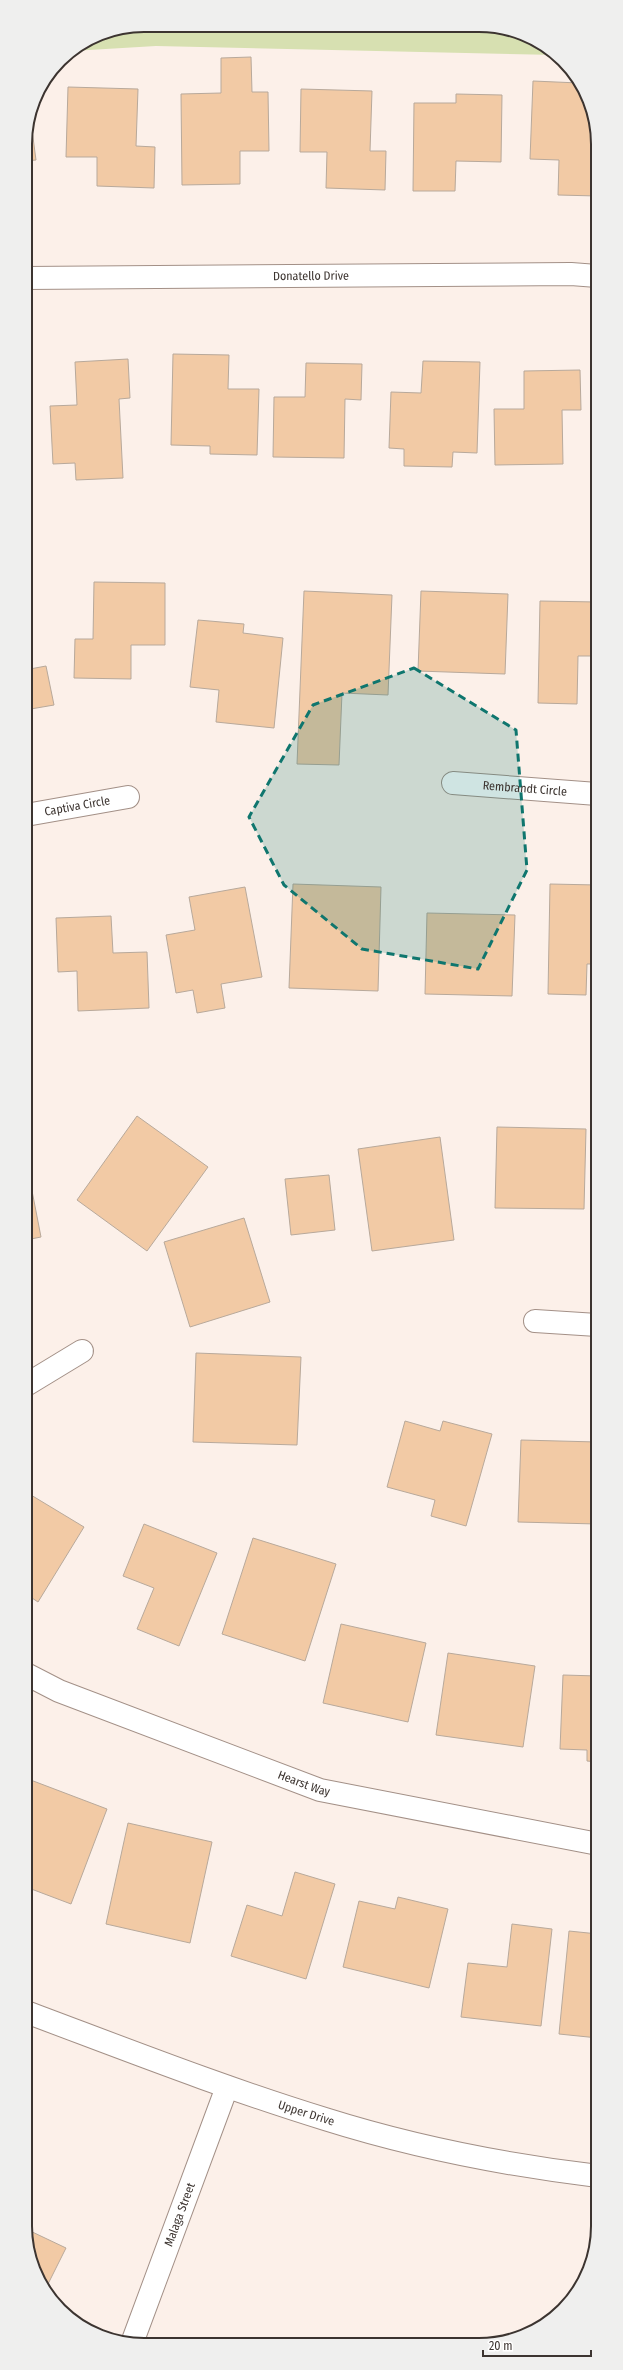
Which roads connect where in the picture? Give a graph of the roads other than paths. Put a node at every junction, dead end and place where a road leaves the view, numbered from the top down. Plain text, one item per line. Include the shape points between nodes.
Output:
1 (591, 276) edge
2 (32, 278) edge
3 (453, 784) dead end
4 (591, 794) edge
5 (128, 797) dead end
6 (32, 814) edge
7 (535, 1321) dead end
8 (591, 1325) edge
9 (82, 1351) dead end
10 (32, 1381) edge
11 (32, 1677) edge
12 (591, 1843) edge
13 (32, 2014) edge
14 (227, 2086) junction
15 (591, 2175) edge
16 (134, 2337) edge

1 - 2 street, Donatello Drive
3 - 4 street, Rembrandt Circle
5 - 6 street, Captiva Circle
7 - 8 street
9 - 10 street
11 - 12 street, Hearst Way via 59,1691 320,1790
13 - 14 street, Upper Drive
14 - 15 street, Upper Drive via 326,2120 454,2153 536,2169
14 - 16 street, Malaga Street

